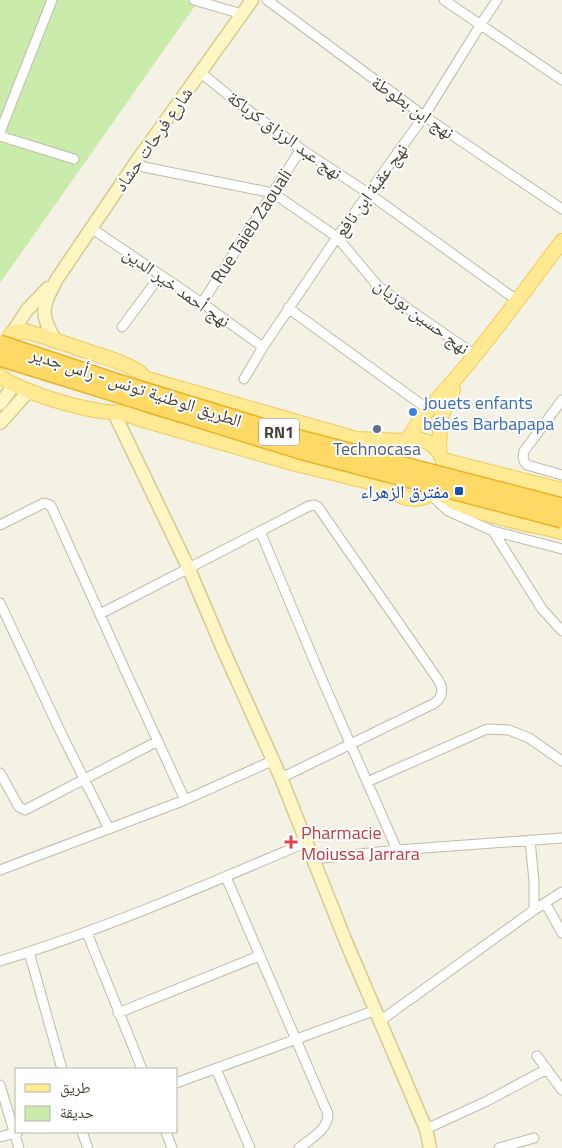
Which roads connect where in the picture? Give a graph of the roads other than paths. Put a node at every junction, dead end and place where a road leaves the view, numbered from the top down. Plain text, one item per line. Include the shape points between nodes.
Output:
1 (52, 0) edge
2 (194, 0) edge
3 (252, 0) edge
4 (267, 0) edge
5 (444, 0) edge
6 (498, 0) edge
7 (242, 14) junction
8 (480, 24) junction
9 (200, 72) junction
10 (562, 80) edge
11 (424, 116) junction
12 (0, 131) edge
13 (301, 149) junction
14 (74, 159) dead end
15 (134, 165) junction
16 (273, 192) junction
17 (368, 193) junction
18 (562, 209) edge
19 (92, 228) junction
20 (336, 237) junction
21 (562, 241) edge
22 (160, 276) junction
23 (57, 279) junction
24 (518, 301) junction
25 (202, 303) junction
26 (288, 308) junction
27 (122, 327) dead end
28 (6, 335) edge
29 (56, 341) junction
30 (262, 347) junction
31 (475, 355) junction
32 (0, 356) edge
33 (462, 372) junction
34 (0, 376) edge
35 (144, 378) junction
36 (244, 379) dead end
37 (14, 384) junction
38 (29, 391) junction
39 (562, 400) edge
40 (0, 404) edge
41 (429, 410) junction
42 (118, 413) junction
43 (0, 423) edge
44 (405, 440) junction
45 (441, 455) junction
46 (562, 475) edge
47 (390, 487) junction
48 (562, 490) edge
49 (433, 492) junction
50 (562, 506) edge
51 (562, 520) edge
52 (0, 525) edge
53 (260, 531) junction
54 (493, 531) junction
55 (562, 532) edge
56 (562, 549) edge
57 (189, 568) junction
58 (0, 603) edge
59 (100, 614) junction
60 (562, 631) edge
61 (158, 741) junction
62 (350, 743) junction
63 (274, 760) junction
64 (562, 761) edge
65 (0, 773) edge
66 (281, 778) junction
67 (84, 779) junction
68 (367, 782) junction
69 (185, 800) junction
70 (109, 829) junction
71 (562, 838) edge
72 (530, 840) junction
73 (307, 842) junction
74 (397, 850) junction
75 (314, 859) junction
76 (0, 870) edge
77 (226, 877) junction
78 (562, 892) edge
79 (546, 904) junction
80 (534, 910) junction
81 (87, 932) junction
82 (562, 933) edge
83 (29, 952) junction
84 (259, 956) junction
85 (0, 961) edge
86 (118, 1013) junction
87 (378, 1016) junction
88 (296, 1039) junction
89 (537, 1056) dead end
90 (62, 1068) edge
91 (142, 1068) edge
92 (547, 1069) junction
93 (216, 1070) junction
94 (178, 1082) edge
95 (0, 1085) edge
96 (562, 1090) edge
97 (15, 1126) edge
98 (426, 1129) junction
99 (15, 1133) edge
100 (17, 1133) edge
101 (82, 1133) edge
102 (166, 1133) edge
103 (0, 1137) edge
104 (534, 1138) dead end
105 (19, 1148) edge
106 (88, 1148) edge
107 (172, 1148) edge
108 (250, 1148) edge
109 (299, 1148) edge
110 (430, 1148) edge
111 (499, 1148) edge

1 - 12 street
2 - 7 street
3 - 7 street, شارع فرحات حشاد
4 - 11 street, نهج ابن بطوطة
5 - 8 street
6 - 8 street, نهج عقبة ابن نافع
7 - 9 street, شارع فرحات حشاد
8 - 10 street
8 - 11 street, نهج عقبة ابن نافع
9 - 13 street, نهج عبد الرزاق كرباكة
9 - 15 street, شارع فرحات حشاد
11 - 17 street, نهج عقبة ابن نافع
11 - 18 street, نهج ابن بطوطة
12 - 14 street
13 - 16 street, Rue Taieb Zaouali
13 - 17 street, نهج عبد الرزاق كرباكة
15 - 16 street, نهج حسين بوزيان
15 - 19 street, شارع فرحات حشاد
16 - 20 street, نهج حسين بوزيان
16 - 25 street, Rue Taieb Zaouali
17 - 20 street, نهج عقبة ابن نافع
17 - 24 street, نهج عبد الرزاق كرباكة
19 - 22 street, نهج أحمد خير الدين
19 - 23 street, شارع فرحات حشاد
20 - 26 street, نهج عقبة ابن نافع
20 - 31 street, نهج حسين بوزيان via 377,285
21 - 24 main road
22 - 25 street, نهج أحمد خير الدين
22 - 27 street
23 - 28 street
23 - 29 street via 44,311 46,324
24 - 31 main road
25 - 30 street, نهج أحمد خير الدين
26 - 30 street, نهج عقبة ابن نافع
26 - 41 street
28 - 29 main road via 24,331
28 - 32 main road
28 - 50 highway, الطريق الوطنية تونس - رأس جدير / RN1, bridge via 122,384 303,439
29 - 35 main road via 120,363 136,370
30 - 36 street, نهج عقبة ابن نافع
31 - 33 main road
32 - 51 highway, الطريق الوطنية تونس - رأس جدير / RN1, bridge via 300,452
33 - 41 main road
33 - 45 main road via 442,414 439,428
34 - 37 main road
35 - 42 main road via 147,388 144,400 135,409
35 - 44 main road, RN1 via 356,440
37 - 38 main road
37 - 40 street
38 - 42 main road via 70,404
38 - 43 street
39 - 46 street via 524,451 523,457 527,465
41 - 44 main road
42 - 47 main road, RN1
42 - 57 street
44 - 45 main road, RN1 via 425,441
44 - 47 main road via 387,456 385,477
45 - 48 main road
45 - 49 main road via 444,476
47 - 49 main road, RN1 via 409,499
49 - 54 street via 448,511
49 - 55 main road via 467,507
52 - 59 street via 44,503 50,505
53 - 57 street
53 - 62 street
53 - 62 street via 309,506 318,508 441,685 440,699 433,704
54 - 56 street
54 - 60 street via 542,609
57 - 59 street
57 - 63 street
58 - 67 street
59 - 61 street
61 - 67 street
61 - 69 street
62 - 66 street
62 - 68 street
63 - 66 street
63 - 69 street
64 - 68 street via 529,738 508,730 486,730
65 - 67 street via 19,807 24,810
66 - 73 street
67 - 70 street
68 - 74 street
69 - 70 street
70 - 76 street
71 - 72 street
72 - 74 street
72 - 80 street
73 - 75 street
73 - 77 street
74 - 75 street
75 - 87 street
77 - 81 street
77 - 84 street
78 - 79 street
79 - 80 street
79 - 82 street
80 - 87 street
81 - 83 street
81 - 86 street
83 - 85 street
83 - 90 street
84 - 86 street
84 - 88 street
86 - 91 street
87 - 88 street
87 - 98 street
88 - 93 street
88 - 109 street via 328,1114 326,1124
89 - 92 street
92 - 96 street
92 - 98 street
93 - 94 street
93 - 108 street
95 - 97 street
98 - 110 street
99 - 103 street
100 - 105 street
101 - 106 street
102 - 107 street
104 - 111 street

